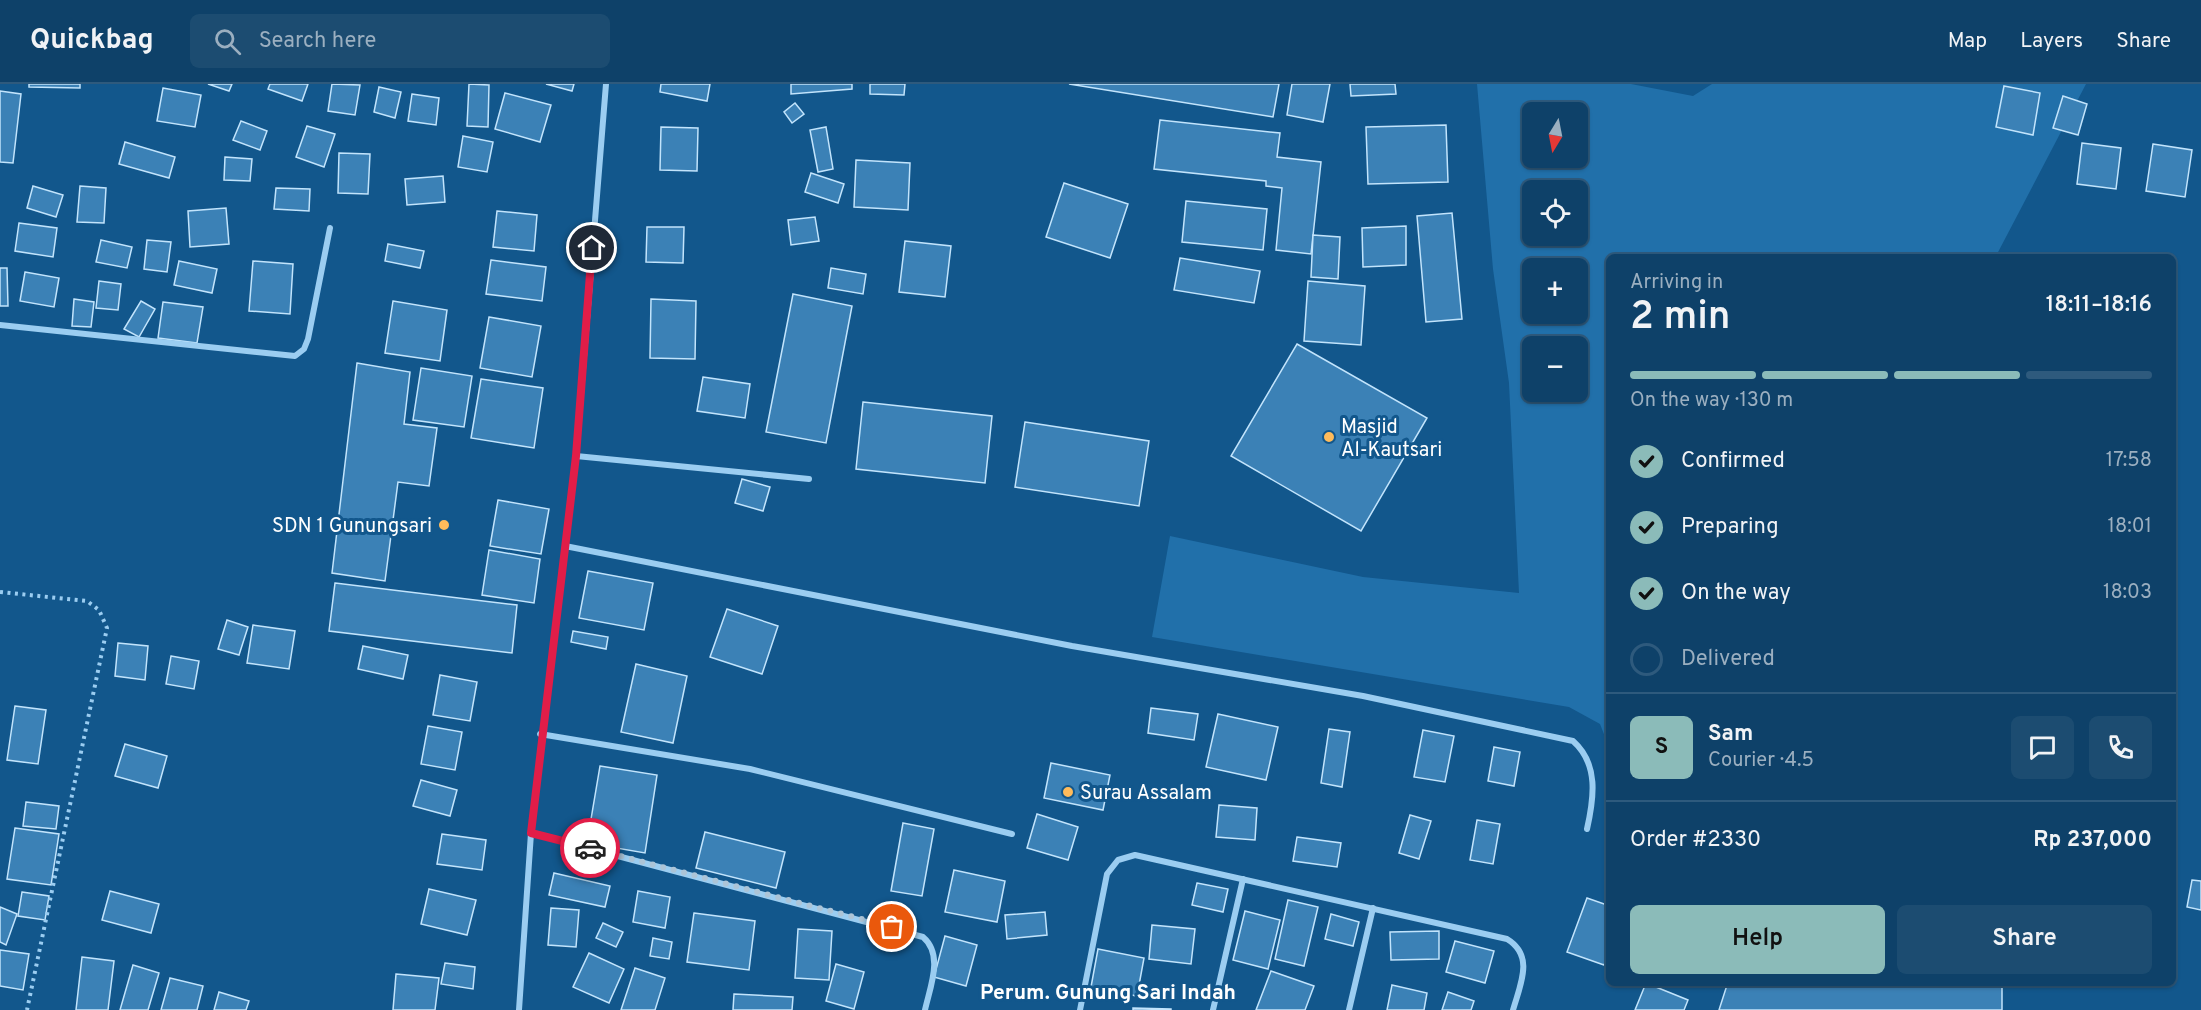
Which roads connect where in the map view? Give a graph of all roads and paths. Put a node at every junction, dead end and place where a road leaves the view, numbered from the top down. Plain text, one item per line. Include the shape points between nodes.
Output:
1 (606, 84) edge
2 (330, 228) dead end
3 (0, 325) edge
4 (576, 456) junction
5 (809, 479) dead end
6 (566, 546) junction
7 (0, 592) edge
8 (540, 734) junction
9 (1587, 829) dead end
10 (531, 833) junction
11 (1012, 834) dead end
12 (1243, 879) junction
13 (1373, 908) junction
14 (27, 1010) edge
15 (519, 1010) edge
16 (925, 1010) edge
17 (1080, 1010) edge
18 (1213, 1010) edge
19 (1349, 1010) edge
20 (1514, 1010) edge

1 - 4 street
2 - 3 street via 308,339 295,356
4 - 5 street
4 - 6 street
6 - 8 street
6 - 9 street via 1072,646 1363,696 1573,741 1584,752 1592,776
7 - 14 path via 87,601 99,610 107,628
8 - 10 street
8 - 11 street via 750,769
10 - 15 street
10 - 16 street via 923,937 930,943 935,960
12 - 13 street
12 - 17 street via 1140,856 1122,858 1112,866 1107,874
12 - 18 street
13 - 19 street
13 - 20 street via 1497,935 1516,945 1524,960

